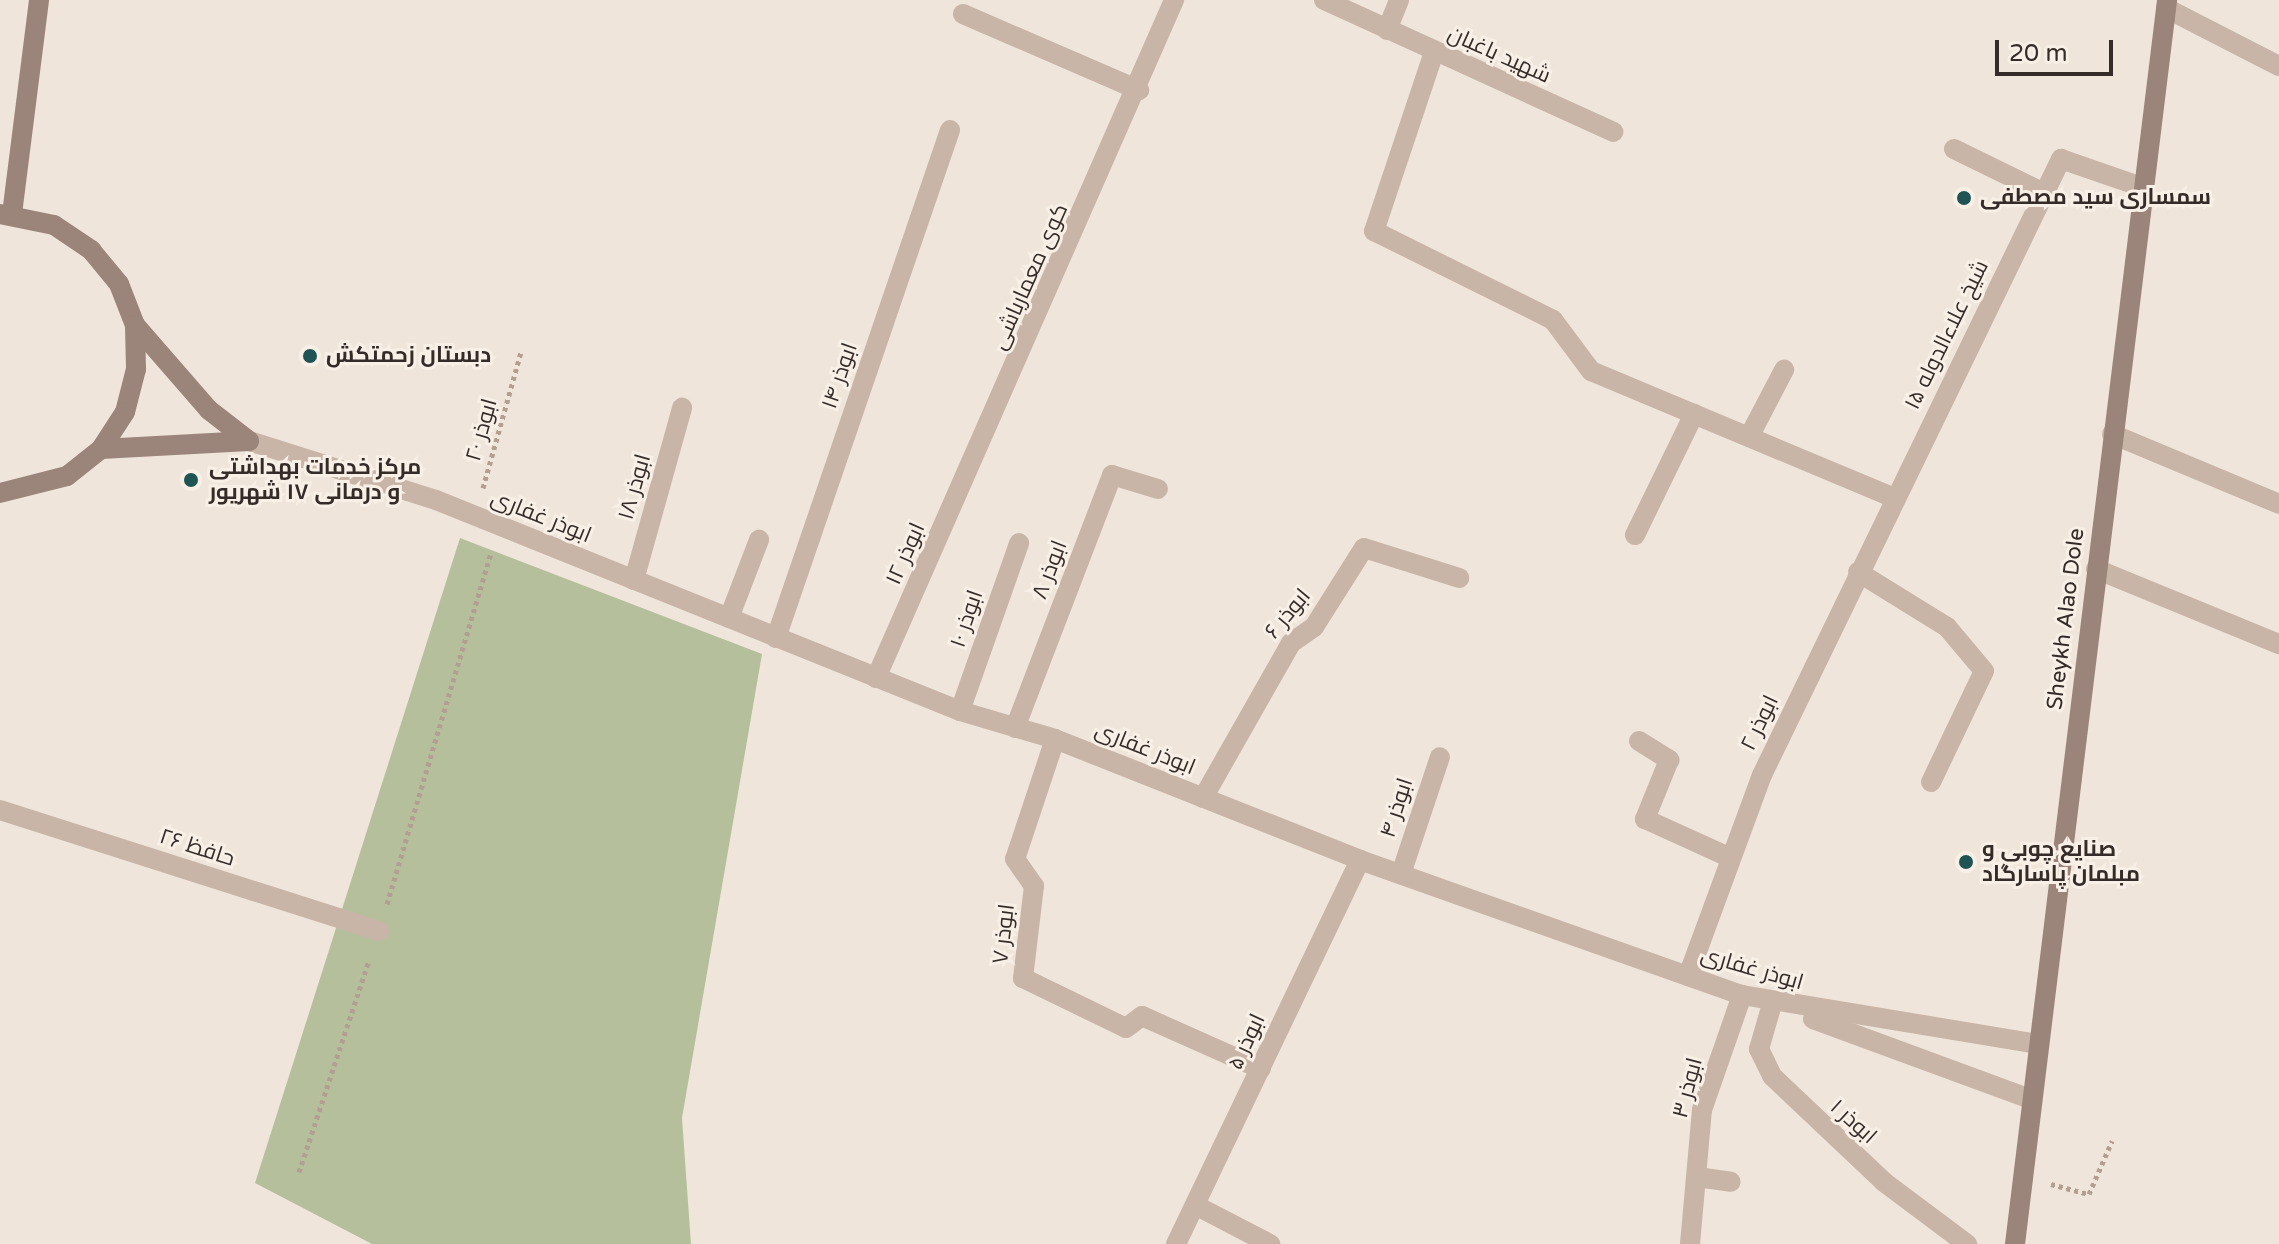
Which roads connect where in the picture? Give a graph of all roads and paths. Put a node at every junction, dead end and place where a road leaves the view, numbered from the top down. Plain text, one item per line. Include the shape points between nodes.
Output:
1 (39, 0) edge
2 (1174, 0) edge
3 (1324, 0) edge
4 (1399, 0) edge
5 (2167, 4) edge
6 (963, 14) dead end
7 (1387, 30) junction
8 (1434, 52) junction
9 (2279, 66) edge
10 (1139, 90) junction
11 (950, 130) dead end
12 (1613, 132) dead end
13 (1954, 149) dead end
14 (2142, 187) junction
15 (2044, 193) junction
16 (6, 214) edge
17 (135, 325) junction
18 (521, 352) dead end
19 (1784, 370) dead end
20 (682, 408) dead end
21 (1694, 414) junction
22 (2112, 434) junction
23 (1749, 437) junction
24 (249, 441) junction
25 (101, 449) junction
26 (979, 450) joint
27 (1158, 489) dead end
28 (0, 493) edge
29 (1894, 498) junction
30 (2279, 504) edge
31 (475, 516) junction
32 (499, 526) junction
33 (1635, 535) dead end
34 (759, 540) dead end
35 (1019, 543) dead end
36 (2096, 569) junction
37 (1858, 572) junction
38 (1459, 578) dead end
39 (634, 580) junction
40 (729, 618) junction
41 (776, 638) junction
42 (2279, 644) edge
43 (876, 678) junction
44 (960, 711) junction
45 (1015, 728) junction
46 (1055, 739) junction
47 (1639, 741) dead end
48 (1440, 757) dead end
49 (1931, 782) dead end
50 (1203, 798) junction
51 (0, 810) edge
52 (1731, 858) junction
53 (1360, 860) junction
54 (1401, 874) junction
55 (379, 931) junction
56 (1688, 976) junction
57 (1742, 995) junction
58 (1772, 1004) junction
59 (2039, 1044) junction
60 (1261, 1069) junction
61 (2031, 1099) junction
62 (2112, 1141) dead end
63 (299, 1172) dead end
64 (1697, 1177) junction
65 (2023, 1177) junction
66 (1731, 1182) dead end
67 (1195, 1205) junction
68 (1176, 1244) edge
69 (1270, 1244) edge
70 (1690, 1244) edge
71 (1967, 1244) edge
72 (2015, 1244) edge

1 - 16 main road
2 - 10 street, کوی معمارباشی
3 - 7 street, شهید باغبان
4 - 7 street
5 - 9 street
5 - 14 main road, Sheykh Alao Dole
6 - 10 street
7 - 8 street, شهید باغبان
8 - 12 street, شهید باغبان
8 - 21 street via 1374,231 1553,320 1591,371
10 - 26 street, کوی معمارباشی
11 - 41 street, ابوذر ۱۴
13 - 15 street
14 - 15 street, شیخ علاءالدوله ۱۵ via 2061,159
14 - 22 main road, Sheykh Alao Dole
15 - 29 street, شیخ علاءالدوله ۱۵
16 - 17 main road via 54,225 91,250 119,284
17 - 24 main road via 209,410
17 - 25 main road via 136,369 125,412
18 - 31 path, ابوذر ۲۰
19 - 23 street
20 - 39 street, ابوذر ۱۸
21 - 23 street
21 - 33 street
22 - 30 street
22 - 36 main road, Sheykh Alao Dole
23 - 29 street
24 - 25 main road
24 - 31 street, ابوذر غفاری
25 - 28 main road via 67,476
26 - 43 street, ابوذر ۱۲
27 - 45 street, ابوذر ۸ via 1112,475
29 - 37 street, ابوذر ۲
31 - 32 street, ابوذر غفاری
32 - 39 street, ابوذر غفاری
32 - 55 path
34 - 40 street
35 - 44 street, ابوذر ۱۰
36 - 42 street
36 - 59 main road, Sheykh Alao Dole
37 - 49 street via 1947,627 1984,671
37 - 52 street, ابوذر ۲ via 1762,775
38 - 50 street, ابوذر ۶ via 1364,548 1314,627 1291,643
39 - 40 street, ابوذر غفاری
40 - 41 street, ابوذر غفاری
41 - 43 street, ابوذر غفاری
43 - 44 street, ابوذر غفاری
44 - 45 street, ابوذر غفاری
45 - 46 street, ابوذر غفاری
46 - 50 street, ابوذر غفاری
46 - 60 street, ابوذر ۷ via 1015,859 1034,886 1023,978 1126,1028 1142,1016
47 - 52 street via 1669,760 1645,819
48 - 54 street, ابوذر ۴
50 - 53 street, ابوذر غفاری
51 - 55 street, حافظ ۲۶
52 - 56 street, ابوذر ۲
53 - 54 street, ابوذر غفاری
53 - 60 street, ابوذر ۵
54 - 56 street, ابوذر غفاری
55 - 63 path
56 - 57 street, ابوذر غفاری
57 - 58 street, ابوذر غفاری
57 - 64 street, ابوذر ۳ via 1702,1110
58 - 59 street, ابوذر غفاری
58 - 61 street
58 - 71 street, ابوذر ۱ via 1759,1049 1772,1076 1884,1182
59 - 61 main road, Sheykh Alao Dole
60 - 67 street, ابوذر ۵
61 - 65 main road, Sheykh Alao Dole
62 - 65 path via 2089,1194
64 - 66 street
64 - 70 street, ابوذر ۳
65 - 72 main road, Sheykh Alao Dole
67 - 68 street, ابوذر ۵
67 - 69 street

